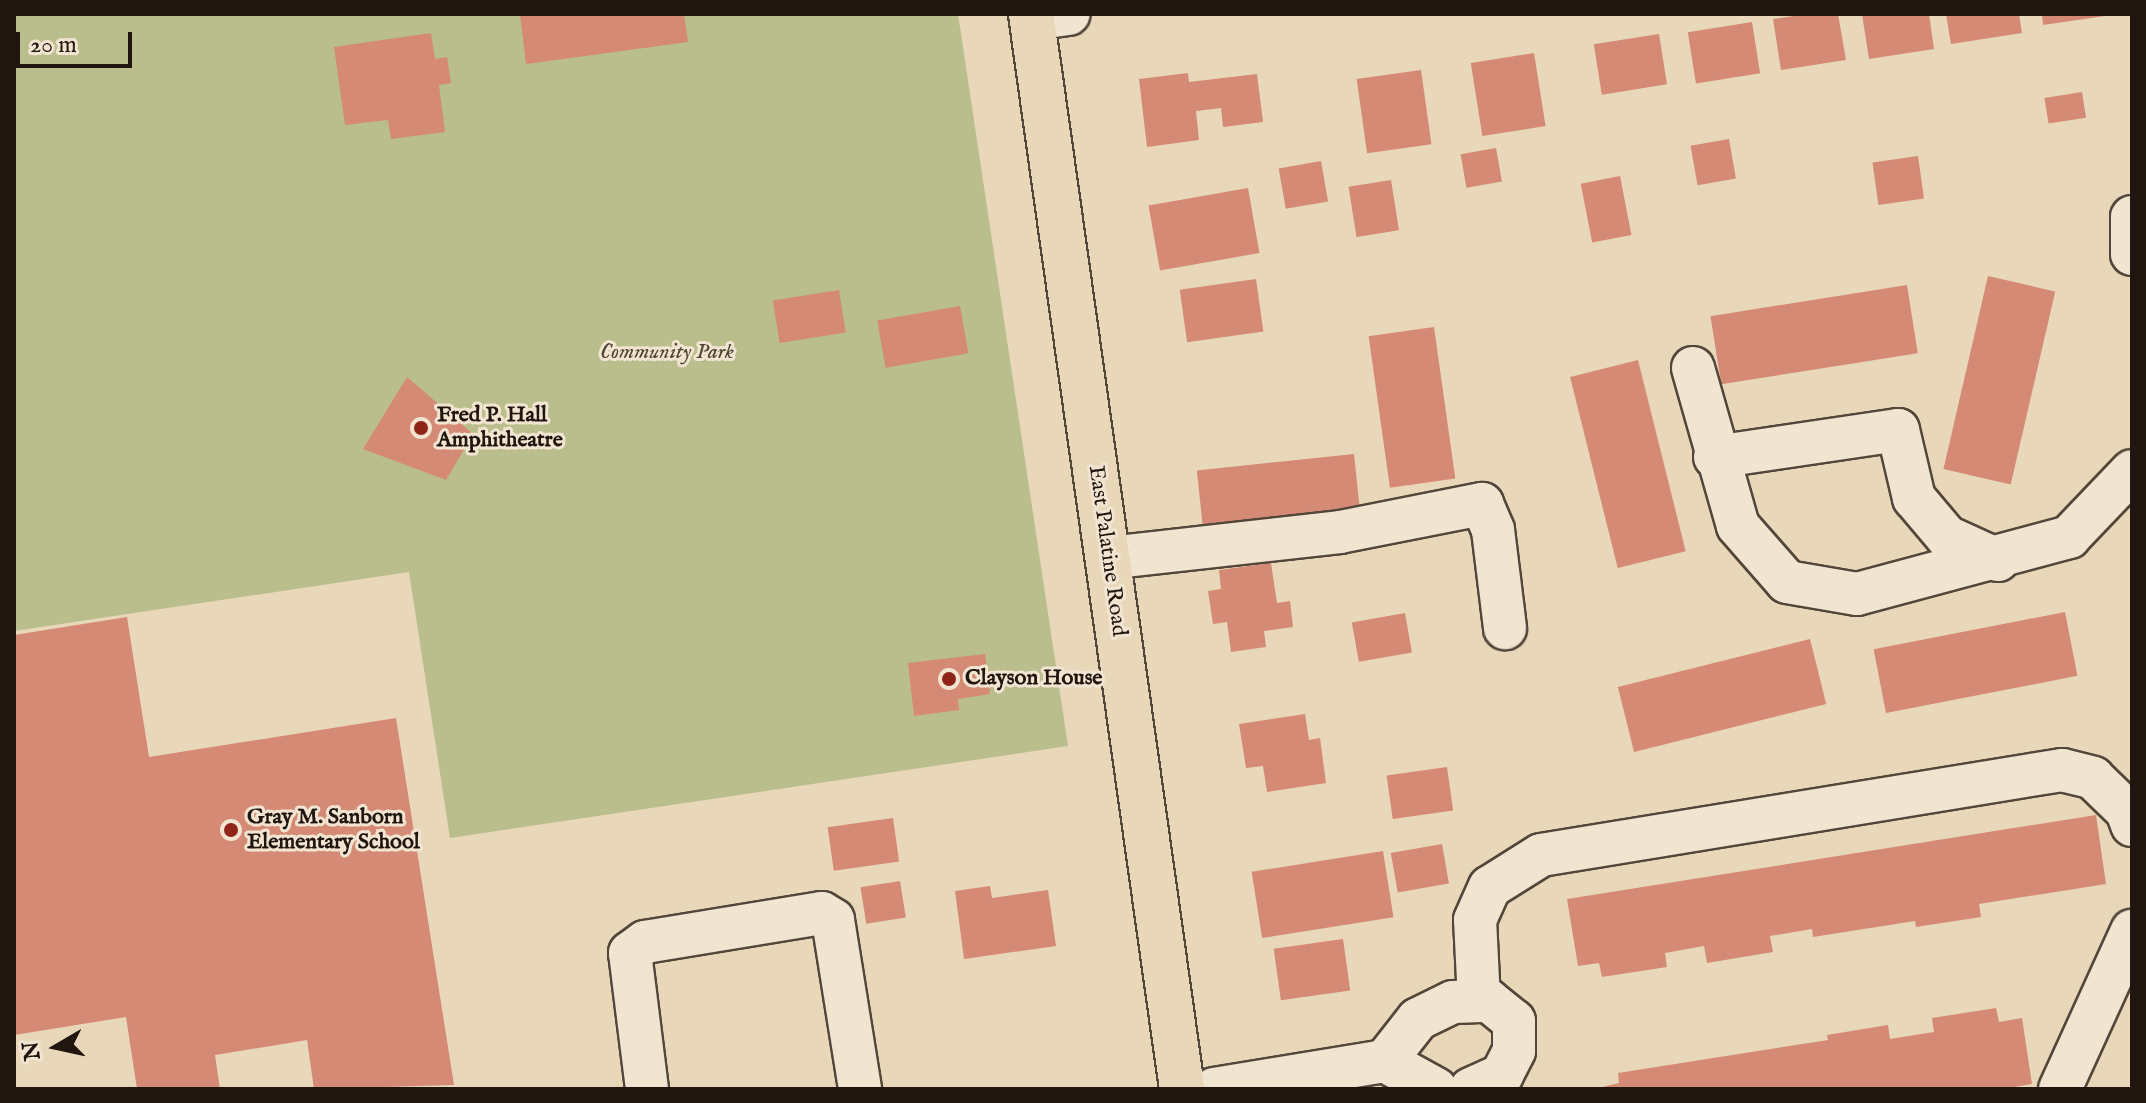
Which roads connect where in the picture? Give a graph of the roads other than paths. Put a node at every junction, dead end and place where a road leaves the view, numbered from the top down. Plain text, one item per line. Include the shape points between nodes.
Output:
1 (1044, 16) edge
2 (2132, 217) edge
3 (2132, 254) edge
4 (1693, 368) dead end
5 (1715, 457) junction
6 (2132, 471) edge
7 (1108, 558) junction
8 (1998, 560) junction
9 (1505, 628) dead end
10 (2132, 825) edge
11 (2132, 931) edge
12 (1479, 1001) junction
13 (1385, 1061) junction
14 (1486, 1086) edge
15 (647, 1089) edge
16 (860, 1089) edge
17 (1182, 1089) edge
18 (1214, 1089) edge
19 (1436, 1089) edge
20 (2060, 1089) edge

1 - 7 main road, East Palatine Road
2 - 3 street
4 - 5 street
5 - 8 street via 1898,430 1914,498 1947,537
5 - 8 street via 1738,526 1787,582 1857,594
6 - 8 street via 2069,537
7 - 9 street via 1340,532 1482,504 1493,530
7 - 17 main road, East Palatine Road
10 - 12 street via 2127,811 2093,778 2062,770 1541,855 1490,887 1475,920
11 - 20 street
12 - 13 street via 1453,1002 1418,1019
12 - 14 street via 1489,1001 1514,1021 1514,1051 1502,1075
13 - 18 street
13 - 19 street
15 - 16 street via 630,953 645,942 822,913 833,920

